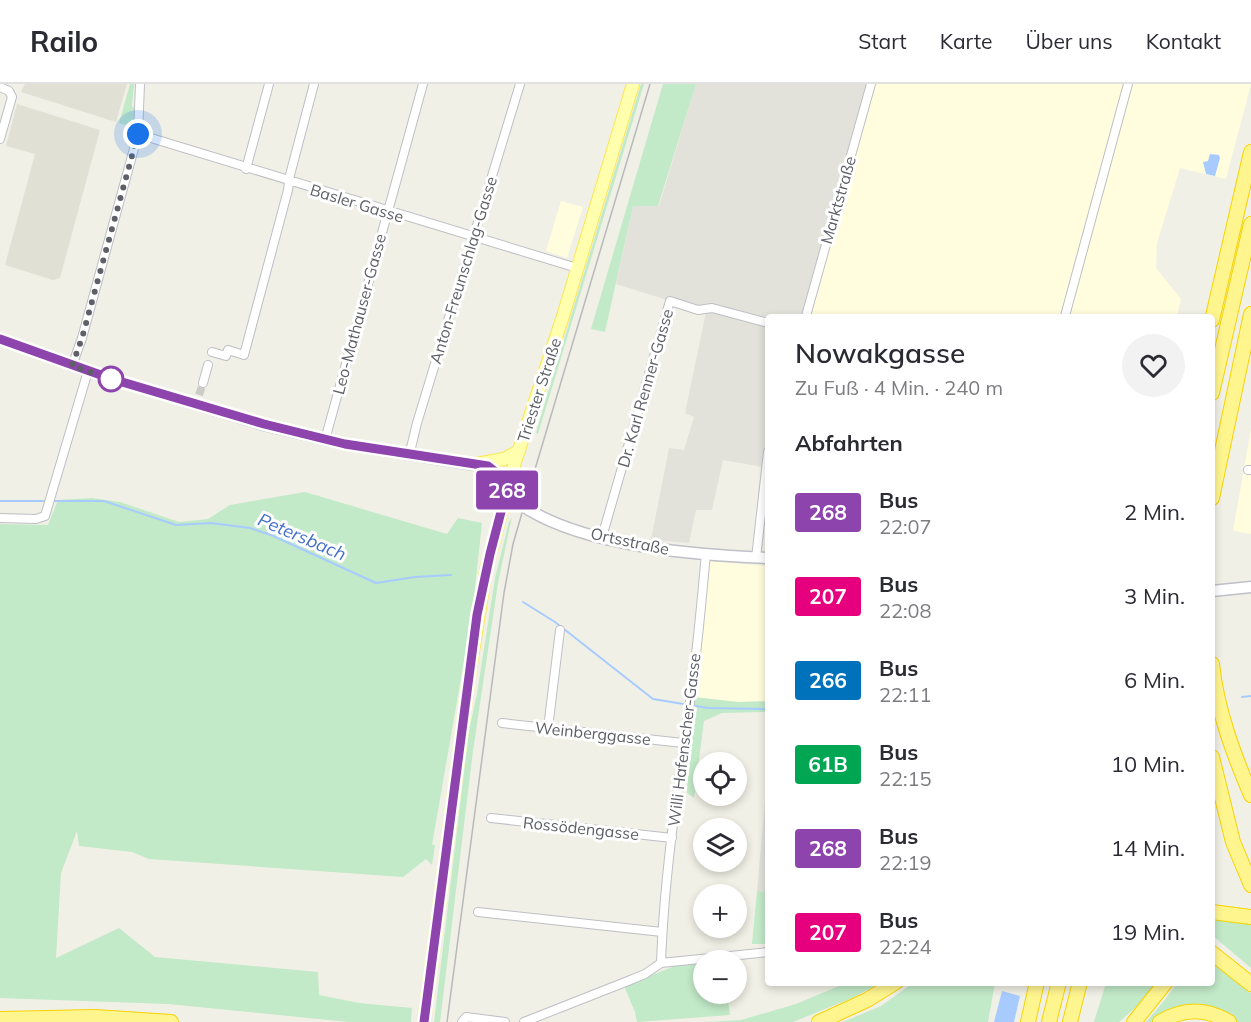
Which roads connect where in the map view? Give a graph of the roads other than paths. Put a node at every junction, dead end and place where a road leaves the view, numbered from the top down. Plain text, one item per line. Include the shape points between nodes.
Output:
1 (140, 84) edge
2 (269, 84) edge
3 (314, 84) edge
4 (423, 84) edge
5 (520, 84) edge
6 (633, 84) edge
7 (871, 84) edge
8 (1128, 84) edge
9 (0, 87) edge
10 (138, 134) junction
11 (0, 139) edge
12 (1251, 153) edge
13 (246, 169) junction
14 (289, 182) junction
15 (387, 212) junction
16 (1251, 224) edge
17 (474, 237) junction
18 (577, 268) junction
19 (807, 314) edge
20 (1066, 314) edge
21 (1213, 314) edge
22 (1251, 314) edge
23 (765, 322) edge
24 (0, 339) edge
25 (212, 352) dead end
26 (208, 365) dead end
27 (72, 366) junction
28 (88, 371) junction
29 (1215, 380) edge
30 (203, 382) tunnel mouth
31 (325, 440) junction
32 (519, 451) junction
33 (409, 456) junction
34 (476, 464) junction
35 (765, 472) edge
36 (1215, 484) edge
37 (508, 485) junction
38 (0, 518) edge
39 (602, 537) junction
40 (706, 554) junction
41 (756, 558) junction
42 (765, 558) edge
43 (1251, 587) edge
44 (1215, 591) edge
45 (560, 630) dead end
46 (1215, 684) edge
47 (502, 723) dead end
48 (548, 728) junction
49 (683, 743) junction
50 (1215, 771) edge
51 (1251, 795) edge
52 (491, 818) dead end
53 (672, 838) junction
54 (1251, 885) edge
55 (478, 912) dead end
56 (1215, 912) edge
57 (1251, 917) edge
58 (662, 933) junction
59 (765, 952) edge
60 (1215, 955) edge
61 (661, 963) junction
62 (1251, 984) edge
63 (890, 986) edge
64 (1036, 986) edge
65 (1058, 986) edge
66 (1079, 986) edge
67 (1163, 986) edge
68 (0, 1019) edge
69 (464, 1020) edge
70 (171, 1022) edge
71 (424, 1022) edge
72 (505, 1022) edge
73 (524, 1022) edge
74 (819, 1022) edge
75 (1028, 1022) edge
76 (1050, 1022) edge
77 (1071, 1022) edge
78 (1134, 1022) edge
79 (1160, 1022) edge
80 (1229, 1022) edge

1 - 10 street
2 - 13 street
3 - 14 street
4 - 15 street, Leo-Mathauser-Gasse
5 - 17 street, Anton-Freunschlag-Gasse
6 - 18 main road, Triester Straße
7 - 19 street, Marktstraße
8 - 20 street
9 - 11 street via 12,95
10 - 13 street, Basler Gasse
10 - 27 street
12 - 21 highway
13 - 14 street, Basler Gasse
14 - 15 street, Basler Gasse
14 - 25 street via 244,355 228,350 226,356
15 - 17 street, Basler Gasse
15 - 31 street, Leo-Mathauser-Gasse
16 - 29 highway
17 - 18 street, Basler Gasse
17 - 33 street, Anton-Freunschlag-Gasse
18 - 32 main road, Triester Straße
22 - 36 highway
23 - 39 street, Dr. Karl Renner-Gasse via 670,301
24 - 27 main road
26 - 30 street
27 - 28 main road
28 - 31 main road
28 - 38 street via 45,516
31 - 33 main road
32 - 34 main road via 504,459
32 - 37 main road, Triester Straße
33 - 34 main road
34 - 37 main road, Ortsstraße via 492,469
35 - 41 street
37 - 39 main road, Ortsstraße via 532,511
37 - 71 main road, Triester Straße via 477,615
39 - 40 main road, Ortsstraße
40 - 41 main road, Ortsstraße
40 - 49 street, Willi Hafenscher-Gasse
41 - 42 main road, Ortsstraße
43 - 44 main road
45 - 48 street
46 - 51 highway via 1227,734
47 - 48 street, Weinberggasse
48 - 49 street, Weinberggasse
49 - 53 street, Willi Hafenscher-Gasse
50 - 54 highway via 1233,842
52 - 53 street, Rossödengasse
53 - 58 street, Willi Hafenscher-Gasse
55 - 58 street
56 - 57 highway
58 - 61 street, Willi Hafenscher-Gasse
59 - 61 street
60 - 62 highway
61 - 73 street via 645,974
63 - 74 highway
64 - 75 highway
65 - 76 highway
66 - 77 highway
67 - 78 highway
68 - 70 highway via 95,1017
69 - 72 street
79 - 80 highway via 1194,1011

